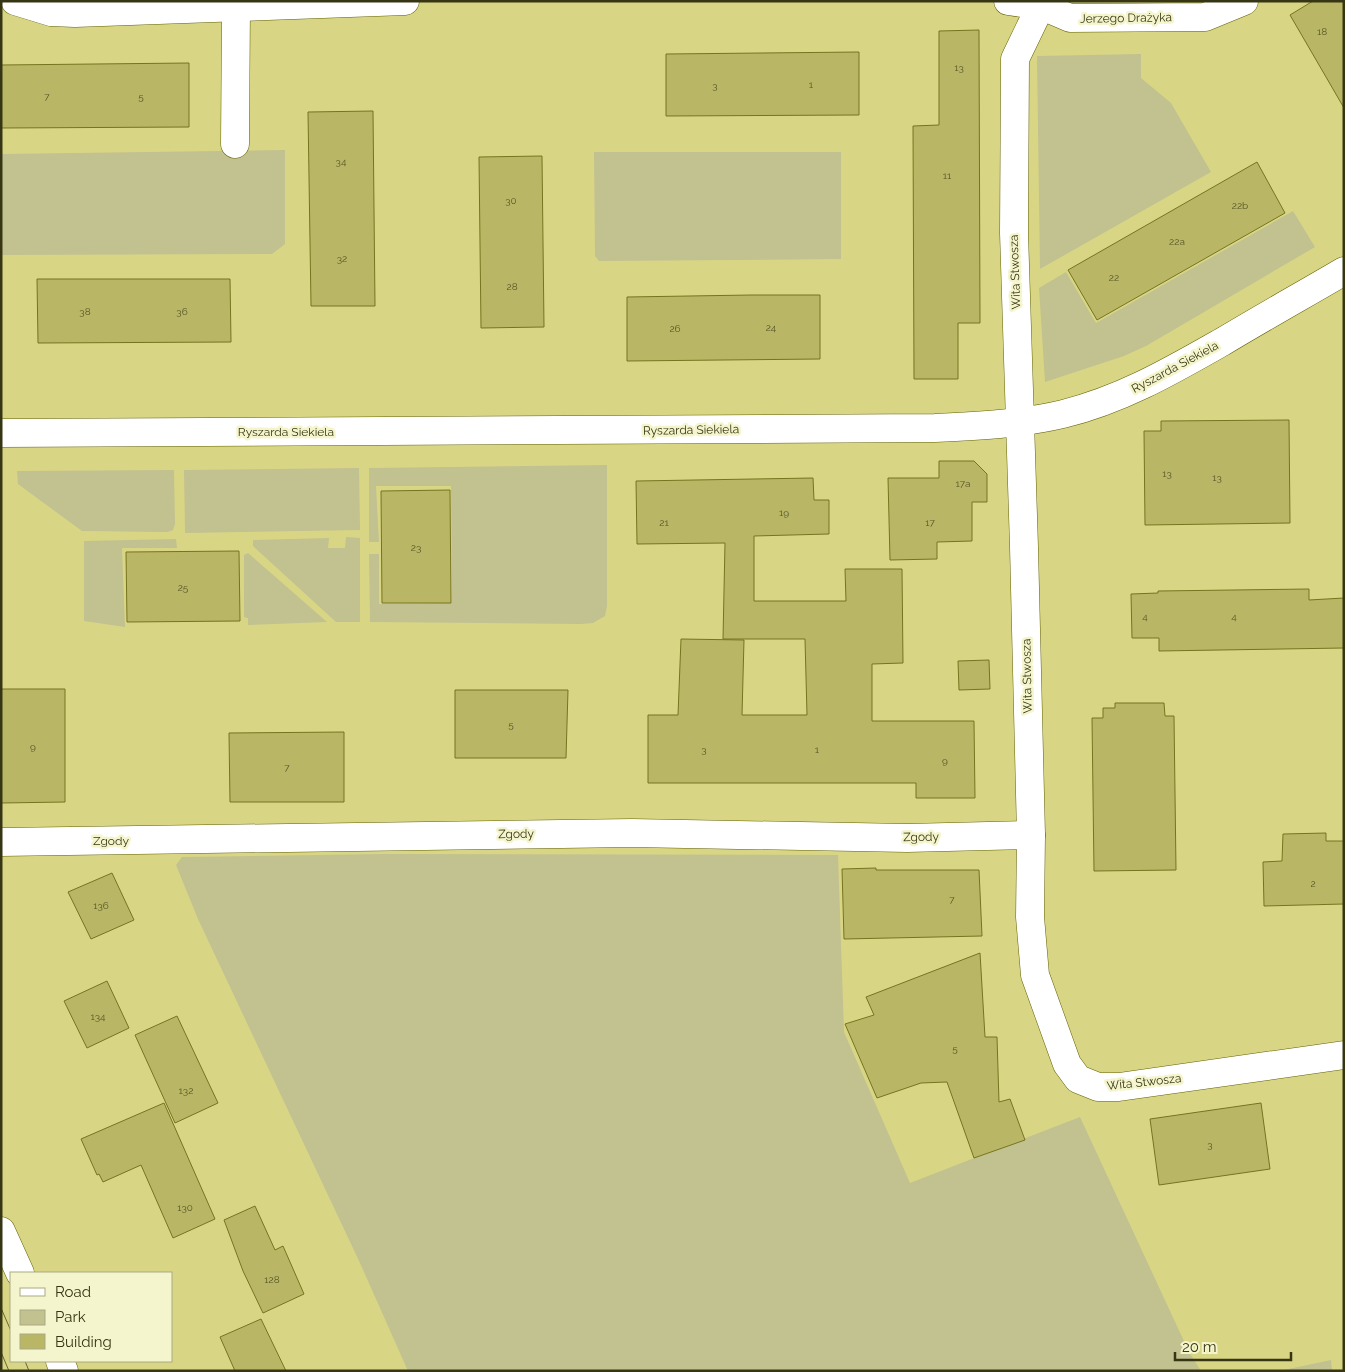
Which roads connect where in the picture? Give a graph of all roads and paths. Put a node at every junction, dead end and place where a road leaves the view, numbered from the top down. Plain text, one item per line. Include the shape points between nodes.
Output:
1 (15, 1) edge
2 (405, 1) edge
3 (1008, 1) edge
4 (1244, 1) edge
5 (1042, 4) edge
6 (236, 7) junction
7 (235, 144) dead end
8 (1344, 271) edge
9 (1021, 422) junction
10 (1, 433) edge
11 (1031, 836) junction
12 (1, 842) edge
13 (1344, 1055) edge
14 (1, 1231) edge
15 (20, 1272) edge

1 - 6 street via 51,12
2 - 6 street
3 - 5 street, Jerzego Drażyka
4 - 5 street, Jerzego Drażyka via 1206,17 1070,18
5 - 9 street, Wita Stwosza via 1015,59 1014,233
6 - 7 street
8 - 9 street, Ryszarda Siekiela via 1149,384 1064,414
9 - 10 street, Ryszarda Siekiela via 886,428
9 - 11 street, Wita Stwosza
11 - 12 street, Zgody via 907,838 632,832
11 - 13 street, Wita Stwosza via 1030,917 1035,975 1067,1064 1078,1079 1098,1087 1119,1087
14 - 15 street

